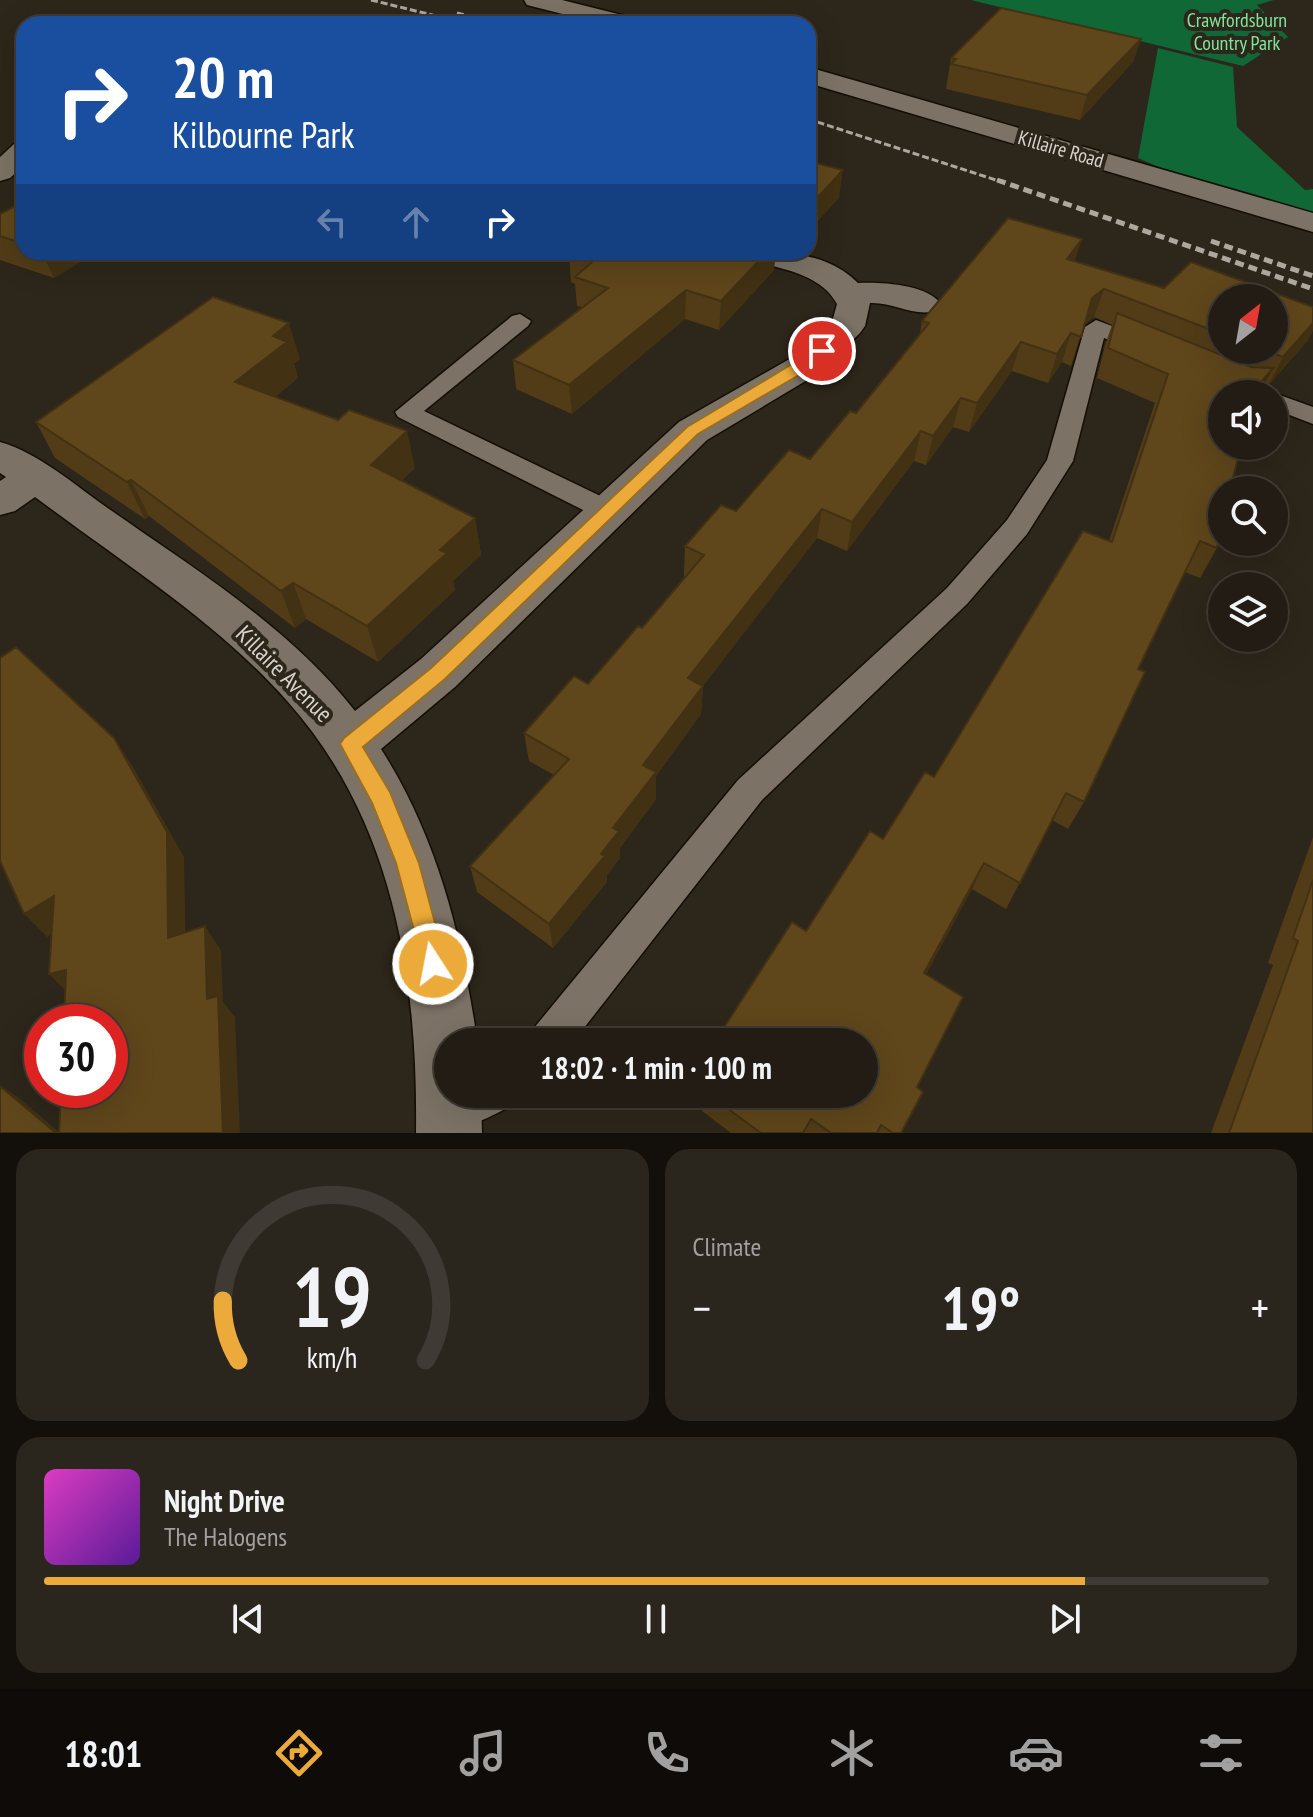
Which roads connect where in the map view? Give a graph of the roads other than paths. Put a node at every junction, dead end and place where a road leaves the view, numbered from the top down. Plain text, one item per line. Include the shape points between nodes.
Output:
1 (535, 0) edge
2 (598, 16) edge
3 (816, 77) edge
4 (16, 157) edge
5 (0, 172) edge
6 (1313, 223) edge
7 (782, 260) edge
8 (850, 294) junction
9 (924, 304) dead end
10 (520, 321) dead end
11 (1164, 355) edge
12 (1288, 406) edge
13 (1313, 416) edge
14 (12, 478) edge
15 (608, 511) junction
16 (351, 744) junction
17 (559, 1028) edge
18 (472, 1108) edge
19 (449, 1124) edge

1 - 2 street
3 - 6 street, Killaire Road
4 - 5 street
7 - 8 street via 832,275
8 - 9 street via 886,292
8 - 15 street via 853,315 838,337 806,365 693,431
10 - 15 lane via 407,412
11 - 17 lane via 1096,327 1060,461 1017,527 957,596 750,790
12 - 13 lane
14 - 16 street, Killaire Avenue via 204,598 314,696
15 - 16 street via 438,673
16 - 19 street, Killaire Avenue via 382,799 429,936 443,1019
18 - 19 lane

